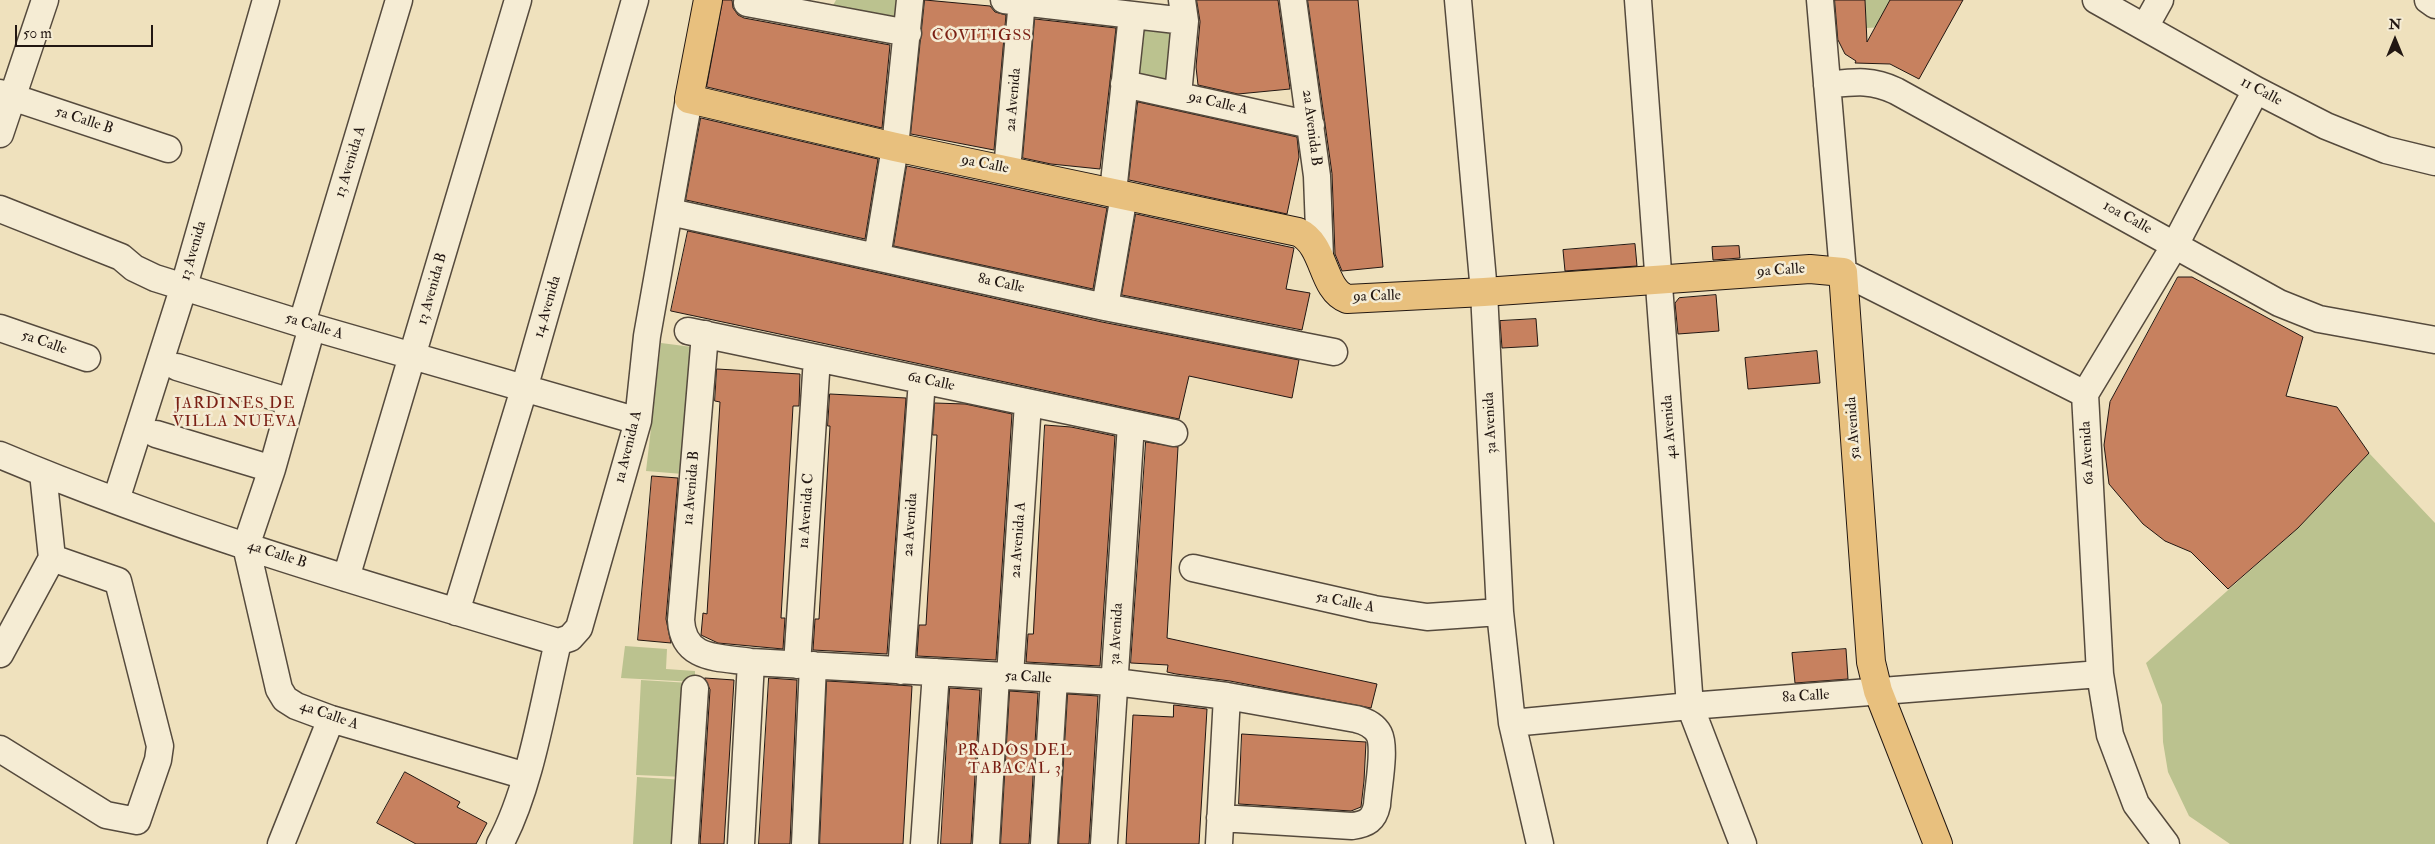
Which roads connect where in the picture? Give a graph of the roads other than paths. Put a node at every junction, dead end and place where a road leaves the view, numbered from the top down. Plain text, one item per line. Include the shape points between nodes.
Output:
1 (45, 0) edge
2 (266, 0) edge
3 (399, 0) edge
4 (518, 0) edge
5 (635, 0) edge
6 (708, 0) edge
7 (910, 0) edge
8 (1293, 0) edge
9 (1458, 0) edge
10 (1638, 0) edge
11 (1820, 0) edge
12 (2096, 0) edge
13 (2160, 0) edge
14 (2428, 0) edge
15 (1016, 1) edge
16 (748, 3) dead end
17 (2435, 5) edge
18 (820, 8) edge
19 (1184, 11) edge
20 (1132, 15) junction
21 (2145, 27) junction
22 (908, 34) junction
23 (1124, 84) junction
24 (1827, 85) junction
25 (2256, 90) junction
26 (6, 95) edge
27 (1178, 95) junction
28 (689, 99) junction
29 (1311, 125) junction
30 (0, 134) edge
31 (895, 147) junction
32 (168, 149) dead end
33 (2435, 162) edge
34 (1007, 170) junction
35 (1118, 193) junction
36 (0, 209) edge
37 (670, 212) junction
38 (2175, 245) junction
39 (876, 257) junction
40 (1320, 257) junction
41 (1843, 272) junction
42 (1659, 278) junction
43 (184, 286) junction
44 (1484, 292) junction
45 (1105, 307) junction
46 (307, 325) junction
47 (0, 328) edge
48 (697, 333) joint
49 (2435, 340) edge
50 (1334, 352) dead end
51 (413, 356) junction
52 (87, 358) dead end
53 (817, 358) junction
54 (177, 367) dead end
55 (922, 380) junction
56 (524, 389) junction
57 (2084, 394) junction
58 (291, 402) junction
59 (1028, 403) junction
60 (638, 421) junction
61 (1131, 424) junction
62 (1174, 433) dead end
63 (156, 434) dead end
64 (0, 455) edge
65 (272, 469) junction
66 (44, 473) junction
67 (116, 500) junction
68 (246, 546) junction
69 (52, 558) junction
70 (1193, 568) dead end
71 (346, 578) junction
72 (456, 612) junction
73 (1500, 612) junction
74 (685, 641) joint
75 (558, 642) junction
76 (0, 654) edge
77 (751, 662) junction
78 (805, 665) junction
79 (901, 671) junction
80 (936, 672) junction
81 (2100, 674) junction
82 (1003, 676) junction
83 (1054, 679) junction
84 (1115, 682) junction
85 (695, 689) dead end
86 (1878, 691) junction
87 (1227, 696) junction
88 (1690, 706) junction
89 (331, 719) junction
90 (1512, 723) junction
91 (0, 748) edge
92 (526, 776) junction
93 (1220, 818) junction
94 (504, 843) edge
95 (282, 844) edge
96 (686, 844) edge
97 (741, 844) edge
98 (805, 844) edge
99 (924, 844) edge
100 (986, 844) edge
101 (1044, 844) edge
102 (1104, 844) edge
103 (1219, 844) edge
104 (1540, 844) edge
105 (1743, 844) edge
106 (1938, 844) edge
107 (2166, 844) edge

1 - 26 street
2 - 43 street, 13 Avenida
3 - 46 street, 13 Avenida A
4 - 51 street, 13 Avenida B
5 - 56 street, 14 Avenida
6 - 28 main road, 1a Avenida A
7 - 22 street
8 - 29 street, 2a Avenida B
9 - 44 street, 3a Avenida
10 - 42 street, 4a Avenida
11 - 24 street, 5a Avenida
12 - 21 street, 11 Calle
13 - 21 street
14 - 17 street
15 - 20 street
15 - 34 street, 2a Avenida
16 - 18 street
18 - 22 street
19 - 20 street
19 - 27 street
20 - 23 street
21 - 25 street, 11 Calle
22 - 31 street
23 - 27 street, 9a Calle A
23 - 35 street
24 - 38 street, 10a Calle via 1866,81 1891,88
24 - 41 street, 5a Avenida
25 - 33 street, 11 Calle via 2326,126 2386,150
25 - 38 street
26 - 30 street
26 - 32 street, 5a Calle B
27 - 29 street, 9a Calle A
28 - 31 main road, 9a Calle
28 - 37 street, 1a Avenida A
29 - 40 street, 2a Avenida B via 1317,176
31 - 34 main road, 9a Calle
31 - 39 street
34 - 35 main road, 9a Calle
35 - 40 main road, 9a Calle via 1298,232 1310,241
35 - 45 street
36 - 43 street, 5a Calle A via 121,257 134,268 155,278
37 - 39 street, 8a Calle
37 - 60 street, 1a Avenida A via 647,336
38 - 49 street, 10a Calle via 2279,303 2318,319
38 - 57 street
39 - 45 street, 8a Calle
40 - 44 main road, 9a Calle via 1336,292 1346,299
41 - 42 main road, 9a Calle via 1810,268
41 - 57 street, 9a Calle
41 - 86 main road, 5a Avenida via 1871,662
42 - 44 main road, 9a Calle
42 - 88 street, 4a Avenida
43 - 46 street, 5a Calle A
43 - 67 street, 13 Avenida
44 - 73 street, 3a Avenida
45 - 50 street, 8a Calle
46 - 51 street, 5a Calle A
46 - 58 street, 13 Avenida A
47 - 52 street, 5a Calle
48 - 53 street, 6a Calle
48 - 74 street, 1a Avenida B via 681,620
51 - 56 street, 5a Calle A
51 - 71 street, 13 Avenida B
53 - 55 street, 6a Calle
53 - 78 street, 1a Avenida C
54 - 58 street
55 - 59 street, 6a Calle
55 - 79 street, 2a Avenida
56 - 60 street, 5a Calle A
56 - 72 street, 14 Avenida
57 - 81 street, 6a Avenida
58 - 65 street, 13 Avenida A
59 - 61 street, 6a Calle
59 - 82 street, 2a Avenida A
60 - 75 street, 1a Avenida A via 579,628 570,638
61 - 62 street, 6a Calle
61 - 84 street, 3a Avenida
63 - 65 street
64 - 66 street, 4a Calle B
65 - 68 street, 13 Avenida A
66 - 67 street, 4a Calle B
66 - 69 street
67 - 68 street, 4a Calle B
68 - 71 street, 4a Calle B
68 - 89 street, 4a Calle A via 279,689 296,706
69 - 76 street
69 - 91 street via 118,582 160,746 158,760 136,821 106,815
70 - 73 street, 5a Calle A via 1374,609 1427,617
71 - 72 street, 4a Calle B
72 - 75 street, 4a Calle B
73 - 90 street, 3a Avenida
74 - 77 street, 5a Calle via 692,650 704,655
75 - 92 street
77 - 78 street, 5a Calle
77 - 97 street
78 - 79 street, 5a Calle
78 - 98 street, 1a Avenida C
79 - 80 street, 5a Calle
80 - 82 street, 5a Calle
80 - 99 street
81 - 86 street, 8a Calle
81 - 107 street, 6a Avenida via 2110,735 2122,770 2136,804
82 - 83 street, 5a Calle
82 - 100 street, 2a Avenida A
83 - 84 street, 5a Calle
83 - 101 street
84 - 87 street, 5a Calle
84 - 102 street, 3a Avenida
85 - 96 street
86 - 88 street, 8a Calle
86 - 106 main road, 5a Avenida
87 - 93 street
87 - 93 street, 5a Calle via 1366,722 1379,734 1381,744 1377,805 1370,821 1352,826
88 - 90 street, 8a Calle
88 - 105 street, 4a Avenida
89 - 92 street, 4a Calle A
89 - 95 street
90 - 104 street, 3a Avenida
92 - 94 street
93 - 103 street

